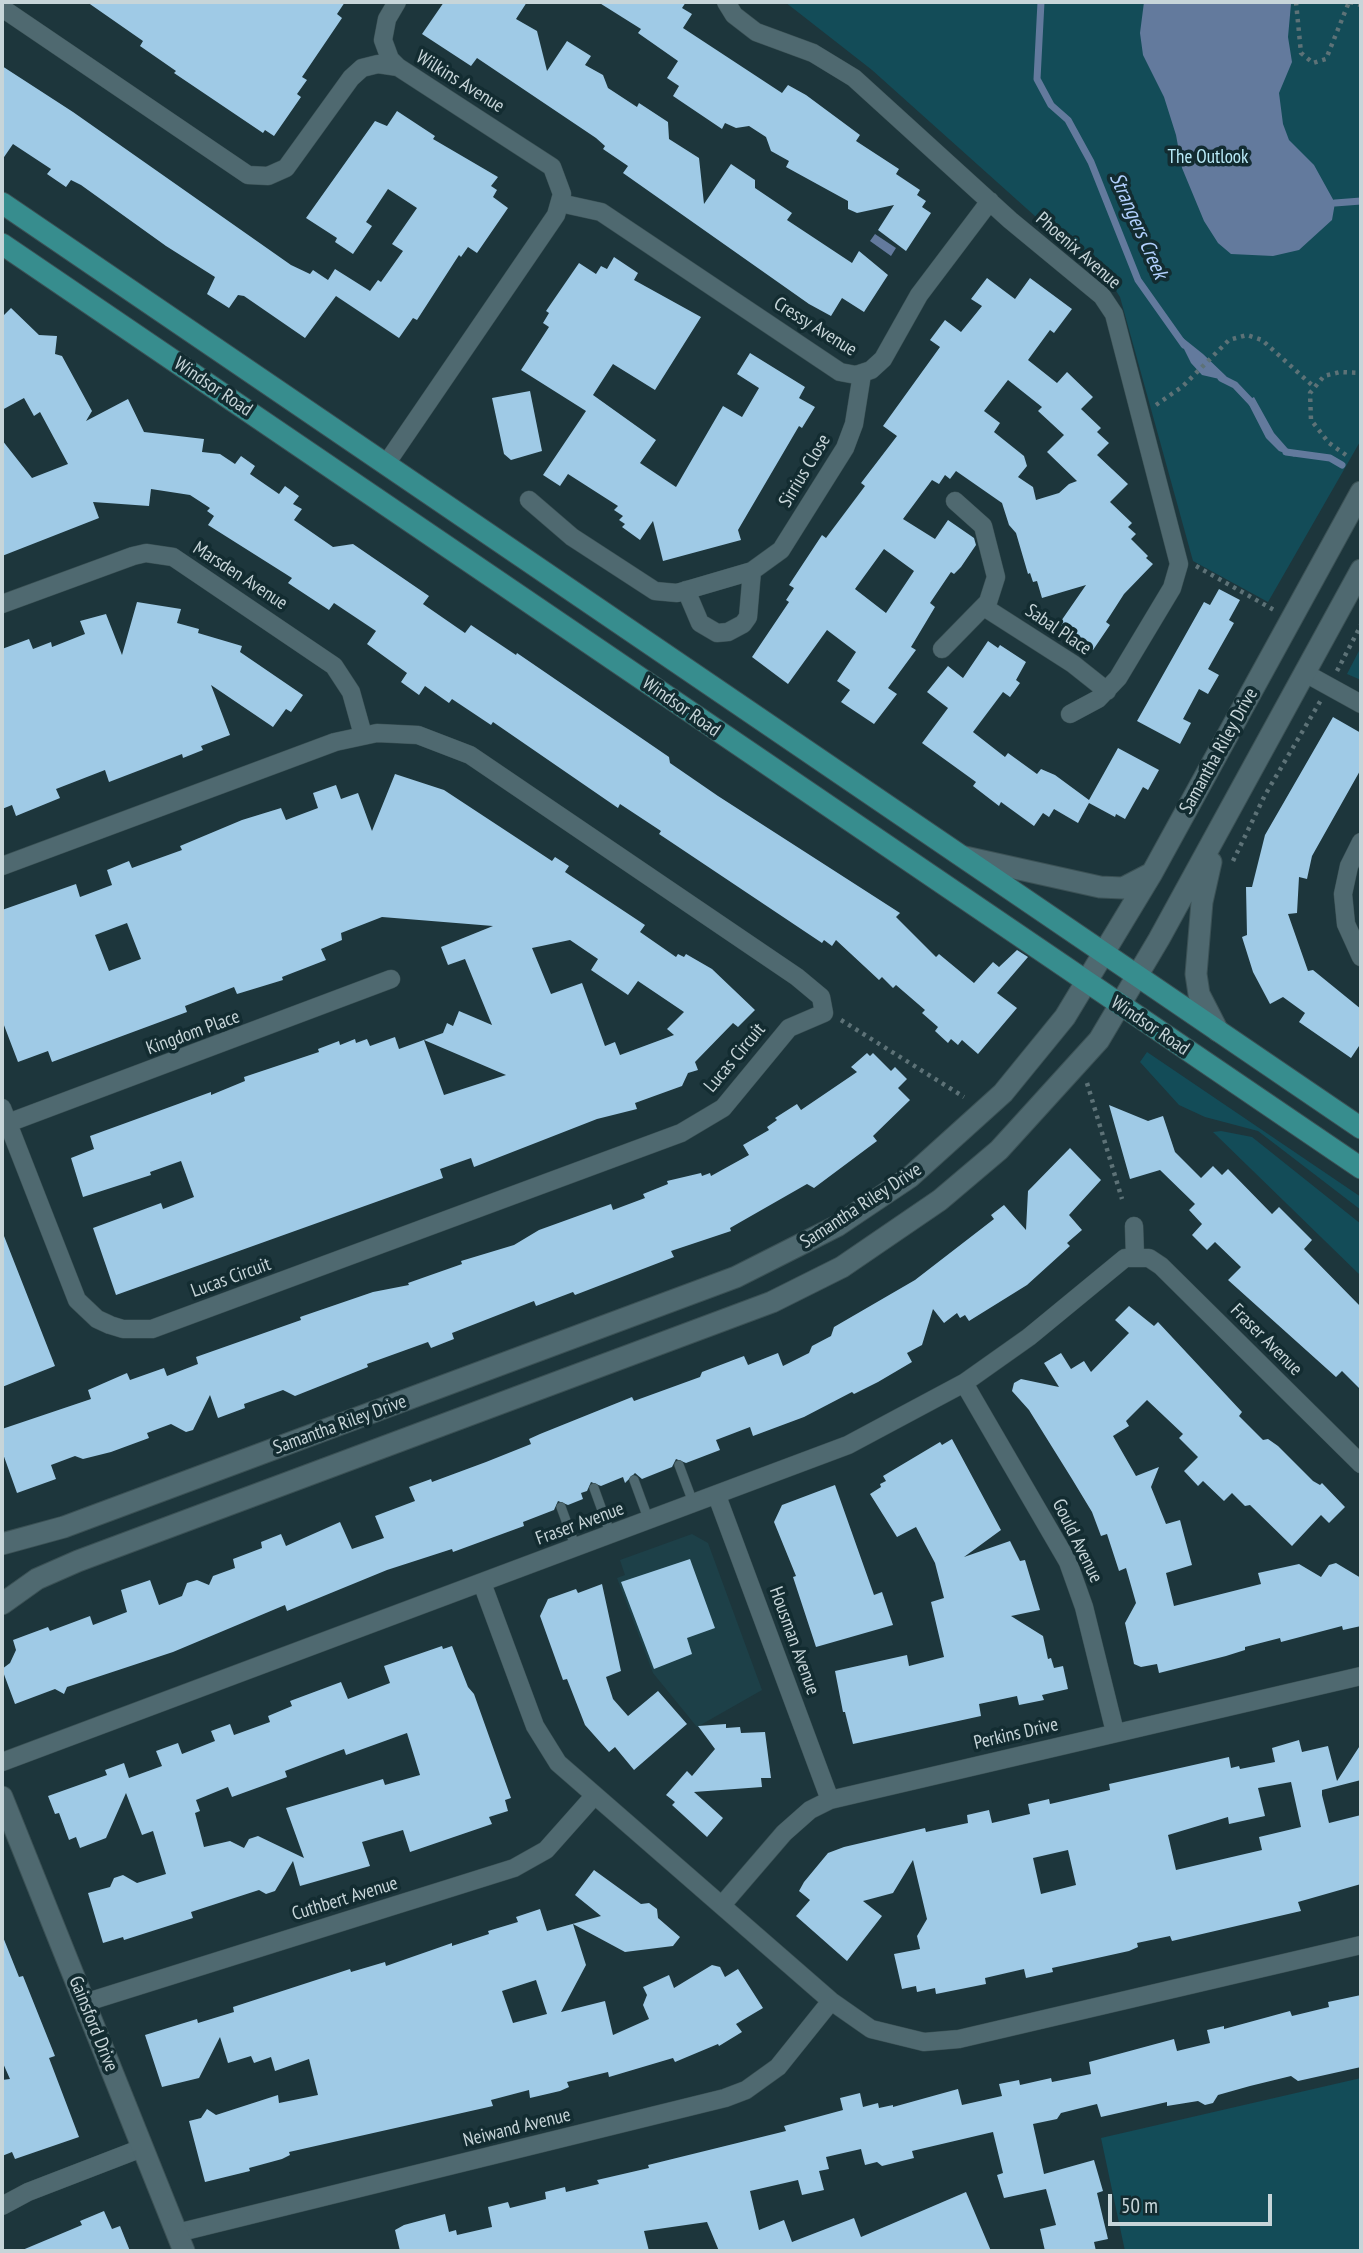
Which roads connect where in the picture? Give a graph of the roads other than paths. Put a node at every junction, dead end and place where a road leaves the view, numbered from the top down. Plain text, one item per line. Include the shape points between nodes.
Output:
1 (397, 2) edge
2 (726, 2) edge
3 (2, 8) edge
4 (398, 67) junction
5 (990, 201) junction
6 (2, 203) edge
7 (560, 203) junction
8 (2, 244) edge
9 (862, 374) junction
10 (386, 464) junction
11 (1361, 492) edge
12 (529, 500) dead end
13 (955, 501) dead end
14 (1361, 570) edge
15 (751, 571) junction
16 (686, 590) junction
17 (2, 604) edge
18 (984, 607) junction
19 (942, 649) dead end
20 (1305, 673) junction
21 (1107, 691) junction
22 (1361, 704) edge
23 (1070, 714) dead end
24 (363, 735) junction
25 (1220, 829) junction
26 (1361, 842) edge
27 (956, 854) junction
28 (2, 866) edge
29 (1152, 873) junction
30 (1104, 954) junction
31 (1361, 957) edge
32 (1137, 976) junction
33 (391, 979) dead end
34 (1086, 983) junction
35 (1120, 1005) junction
36 (1218, 1031) junction
37 (5, 1116) edge
38 (1361, 1128) edge
39 (1361, 1168) edge
40 (1135, 1226) dead end
41 (1135, 1256) junction
42 (964, 1383) junction
43 (1361, 1464) edge
44 (679, 1465) dead end
45 (634, 1480) dead end
46 (594, 1488) dead end
47 (718, 1496) junction
48 (694, 1505) junction
49 (561, 1507) dead end
50 (649, 1521) junction
51 (611, 1535) junction
52 (2, 1544) edge
53 (576, 1548) junction
54 (482, 1583) junction
55 (2, 1604) edge
56 (1361, 1676) edge
57 (1115, 1732) junction
58 (2, 1762) edge
59 (594, 1796) junction
60 (2, 1797) edge
61 (830, 1800) junction
62 (722, 1905) junction
63 (1361, 1945) edge
64 (831, 2001) junction
65 (85, 2003) junction
66 (142, 2148) junction
67 (2, 2206) edge
68 (180, 2242) edge

1 - 4 street via 387,19 383,40
2 - 5 street, Phoenix Avenue via 734,15 756,32 813,53 854,78
3 - 4 street, Wilkins Avenue via 239,170 258,177 278,173 293,161 356,73 379,64
4 - 7 street, Wilkins Avenue via 545,161 560,183
5 - 9 street, Cressy Avenue via 919,295 883,359
5 - 21 street, Phoenix Avenue via 1107,302 1114,314 1178,552 1172,589
6 - 10 main road, Windsor Road
7 - 9 street, Cressy Avenue via 601,212 840,372
7 - 10 street
8 - 34 main road, Windsor Road
9 - 15 street, Sirrius Close via 845,448 781,550
10 - 27 main road, Windsor Road
11 - 29 main road, Samantha Riley Drive
12 - 16 street, Sirrius Close via 572,537 655,591
13 - 18 street via 984,526 995,567 995,587
14 - 20 main road, Samantha Riley Drive
15 - 16 street, Sirrius Close
15 - 16 street via 748,617 727,632 717,633 700,623
17 - 24 street, Marsden Avenue via 133,556 173,557 334,666 351,692
18 - 19 street
18 - 21 street, Sabal Place
20 - 22 street
20 - 25 main road, Samantha Riley Drive
21 - 23 street
24 - 28 street
24 - 37 street, Lucas Circuit via 418,735 470,755 815,989 824,1013 789,1028 723,1108 681,1133 152,1329 110,1325 77,1300
25 - 32 main road, Samantha Riley Drive
25 - 36 main road via 1202,902 1196,963 1199,994
26 - 31 street via 1343,894 1346,924
27 - 29 main road via 1100,887 1131,886
27 - 30 main road, Windsor Road
29 - 30 main road, Samantha Riley Drive
30 - 32 main road, Windsor Road
30 - 34 main road, Samantha Riley Drive
32 - 35 main road, Samantha Riley Drive
32 - 36 main road, Windsor Road
33 - 37 street, Kingdom Place
34 - 35 main road, Windsor Road
34 - 52 main road, Samantha Riley Drive via 1033,1059 974,1122 898,1185 805,1244 700,1292 64,1527
35 - 39 main road, Windsor Road
35 - 55 main road, Samantha Riley Drive via 1099,1040 999,1150 908,1224 830,1273 740,1316 66,1566 37,1579
36 - 38 main road, Windsor Road
40 - 41 street
41 - 42 street, Fraser Avenue via 1115,1264 1029,1337
41 - 43 street, Fraser Avenue via 1161,1266
42 - 47 street, Fraser Avenue via 848,1445
42 - 57 street, Gould Avenue via 1068,1562 1084,1606
44 - 48 lane
45 - 50 lane
46 - 51 lane
47 - 48 street, Fraser Avenue
47 - 61 street, Housman Avenue
48 - 50 street, Fraser Avenue
49 - 53 lane
50 - 51 street, Fraser Avenue
51 - 53 street, Fraser Avenue
53 - 54 street, Fraser Avenue
54 - 58 street, Fraser Avenue
54 - 59 street via 541,1740
56 - 57 street, Perkins Drive
57 - 61 street, Perkins Drive
59 - 62 street
59 - 65 street, Cuthbert Avenue via 545,1850 514,1868
60 - 65 main road, Gainsford Drive
61 - 62 street, Perkins Drive via 810,1810 784,1833
62 - 64 street
63 - 64 street via 942,2042 906,2040 871,2029
64 - 68 street, Neiwand Avenue via 778,2067 746,2090 725,2098
65 - 66 main road, Gainsford Drive
66 - 67 street
66 - 68 main road, Gainsford Drive

